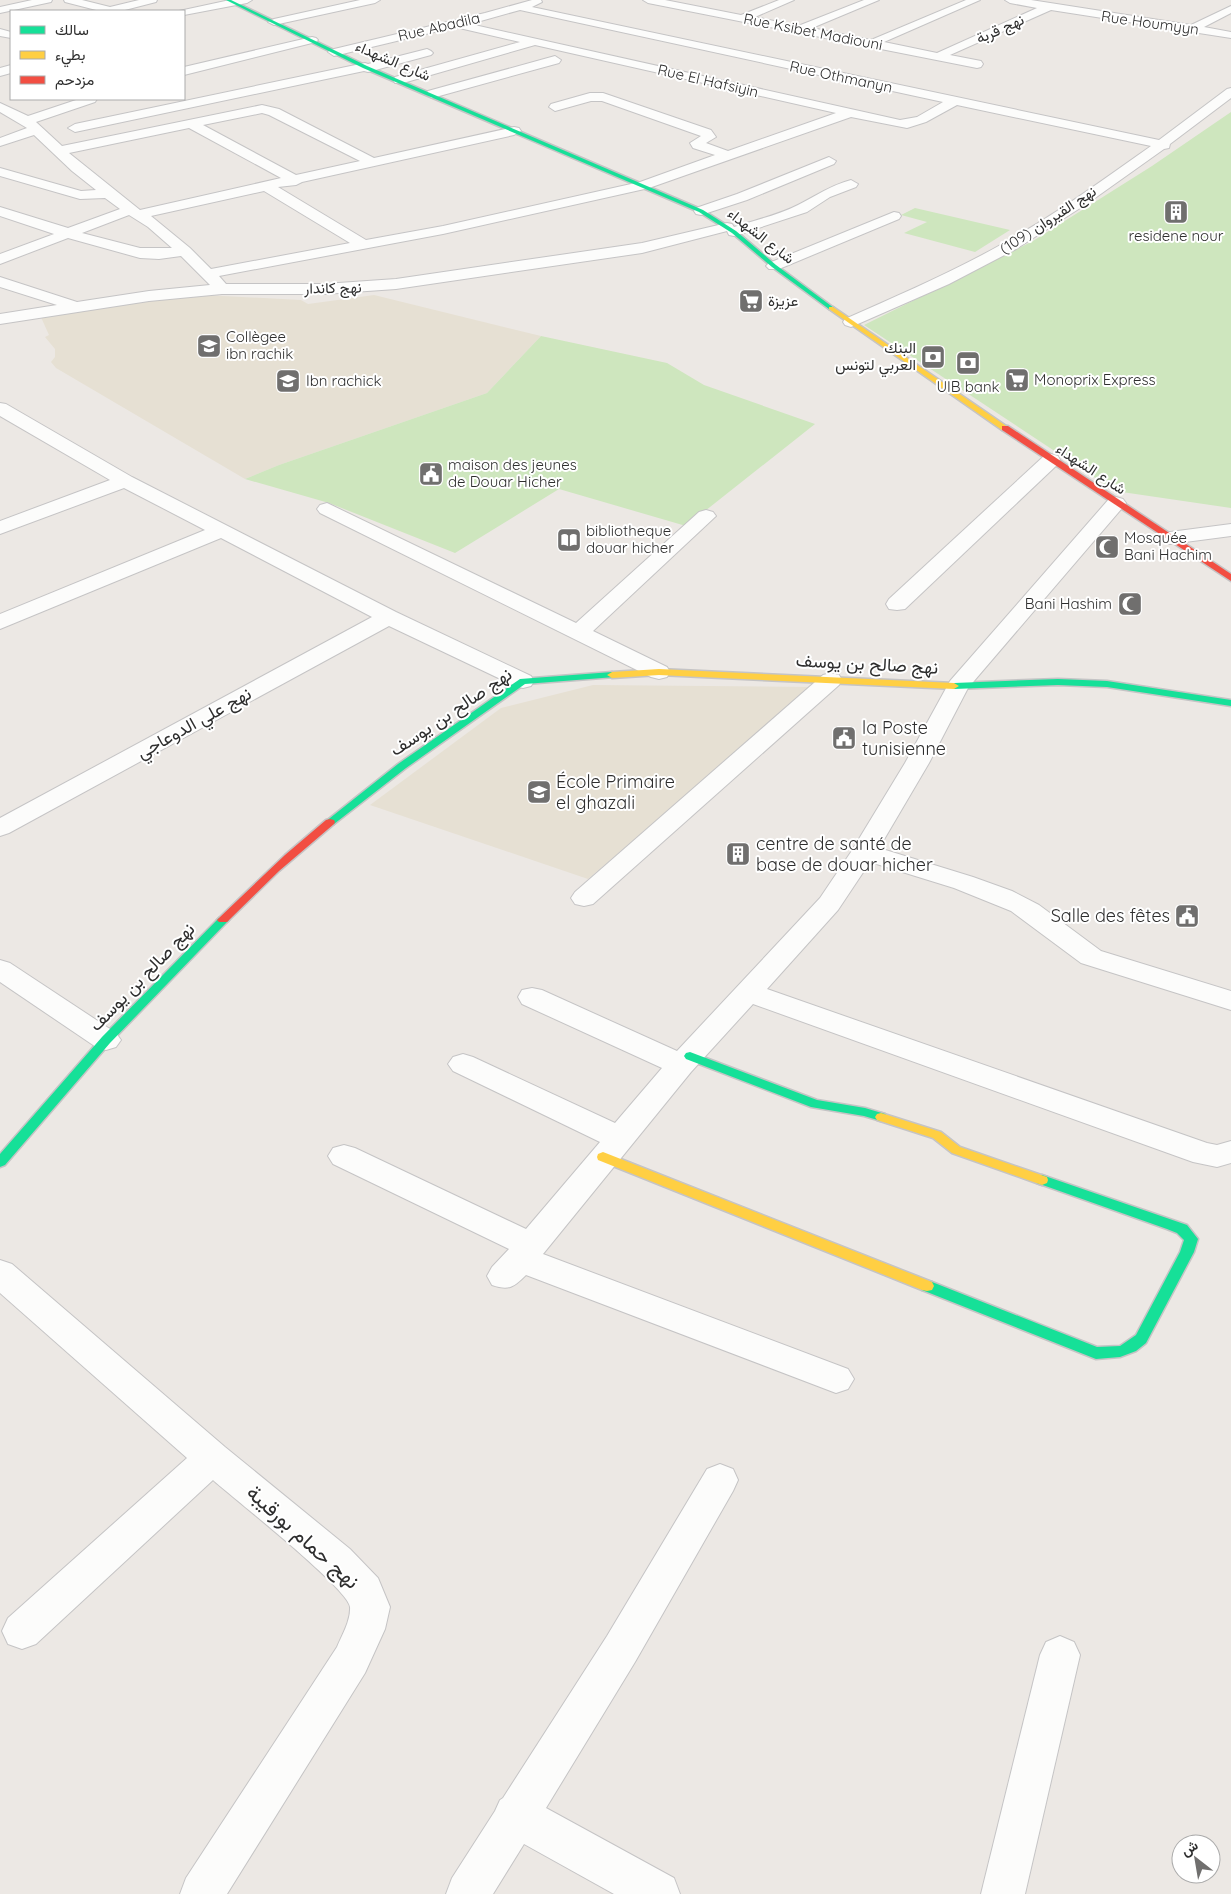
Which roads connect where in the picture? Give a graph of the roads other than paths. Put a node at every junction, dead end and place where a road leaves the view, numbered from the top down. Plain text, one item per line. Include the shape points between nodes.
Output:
1 (48, 0) edge
2 (69, 0) edge
3 (152, 0) edge
4 (247, 0) edge
5 (375, 0) edge
6 (543, 0) edge
7 (648, 0) edge
8 (789, 0) edge
9 (874, 0) edge
10 (975, 0) edge
11 (1010, 0) edge
12 (1062, 0) edge
13 (231, 1) edge
14 (724, 4) dead end
15 (1114, 5) dead end
16 (519, 7) junction
17 (1048, 7) junction
18 (12, 8) junction
19 (1231, 9) edge
20 (0, 10) edge
21 (21, 10) edge
22 (106, 10) edge
23 (114, 10) edge
24 (707, 11) junction
25 (185, 12) edge
26 (1097, 15) junction
27 (743, 18) junction
28 (274, 22) junction
29 (456, 24) junction
30 (801, 29) junction
31 (1192, 29) junction
32 (497, 33) junction
33 (1231, 35) edge
34 (775, 38) dead end
35 (312, 40) junction
36 (475, 40) dead end
37 (535, 42) junction
38 (871, 44) junction
39 (748, 47) dead end
40 (436, 51) dead end
41 (334, 52) junction
42 (731, 53) junction
43 (936, 57) junction
44 (555, 60) dead end
45 (977, 64) dead end
46 (366, 67) junction
47 (185, 71) edge
48 (674, 74) junction
49 (399, 80) junction
50 (1231, 92) edge
51 (432, 94) junction
52 (89, 100) edge
53 (956, 100) junction
54 (0, 106) edge
55 (555, 108) dead end
56 (850, 113) junction
57 (191, 124) junction
58 (35, 129) junction
59 (514, 130) junction
60 (0, 142) edge
61 (1164, 145) junction
62 (58, 151) junction
63 (730, 156) junction
64 (829, 161) dead end
65 (374, 163) junction
66 (0, 172) edge
67 (296, 180) junction
68 (851, 184) dead end
69 (644, 185) junction
70 (266, 186) junction
71 (110, 193) junction
72 (0, 211) edge
73 (701, 211) junction
74 (135, 212) junction
75 (894, 216) dead end
76 (731, 230) junction
77 (70, 233) junction
78 (362, 244) junction
79 (185, 251) junction
80 (0, 259) edge
81 (774, 266) junction
82 (207, 274) junction
83 (0, 282) edge
84 (222, 289) junction
85 (76, 306) junction
86 (0, 319) edge
87 (851, 322) junction
88 (0, 408) edge
89 (1051, 460) junction
90 (125, 481) junction
91 (1116, 503) junction
92 (327, 509) dead end
93 (706, 516) dead end
94 (0, 528) edge
95 (1231, 530) edge
96 (221, 531) junction
97 (1170, 538) junction
98 (1231, 578) edge
99 (897, 604) dead end
100 (388, 618) junction
101 (0, 622) edge
102 (579, 632) junction
103 (659, 672) junction
104 (831, 680) junction
105 (523, 681) junction
106 (958, 686) junction
107 (1231, 703) edge
108 (0, 828) edge
109 (864, 852) junction
110 (584, 898) dead end
111 (0, 969) edge
112 (748, 992) junction
113 (532, 997) dead end
114 (1231, 1001) edge
115 (106, 1040) junction
116 (686, 1060) junction
117 (463, 1064) dead end
118 (611, 1147) junction
119 (1231, 1152) edge
120 (344, 1156) dead end
121 (0, 1162) edge
122 (518, 1260) junction
123 (0, 1273) edge
124 (836, 1379) dead end
125 (212, 1458) junction
126 (720, 1480) dead end
127 (22, 1631) dead end
128 (1060, 1655) dead end
129 (515, 1815) junction
130 (202, 1894) edge
131 (468, 1894) edge
132 (658, 1894) edge
133 (1003, 1894) edge

1 - 18 street
2 - 22 street
3 - 23 street
4 - 13 street
5 - 28 street
6 - 16 street, Rue Abadila
7 - 24 street, Rue Ksibet Madiouni
8 - 27 street
9 - 30 street
10 - 38 street
11 - 17 street, Rue Houmyyn
12 - 17 street, نهج قربة
13 - 25 street
13 - 28 street, شارع الشهداء
14 - 24 street
15 - 26 street
16 - 29 street, Rue Abadila
16 - 42 street, Rue Othmanyn
17 - 26 street, Rue Houmyyn
17 - 43 street, نهج قربة
18 - 20 street
18 - 21 street
19 - 31 street
24 - 27 street, Rue Ksibet Madiouni
26 - 31 street, Rue Houmyyn
27 - 30 street, Rue Ksibet Madiouni
28 - 35 street, شارع الشهداء
29 - 32 street, Rue El Hafsiyin
29 - 41 street, Rue Abadila
30 - 34 street
30 - 38 street, Rue Ksibet Madiouni
31 - 33 street, Rue Houmyyn
32 - 36 street
32 - 37 street, Rue El Hafsiyin
35 - 41 street, شارع الشهداء
35 - 47 street
37 - 48 street, Rue El Hafsiyin
37 - 49 street
38 - 43 street, Rue Ksibet Madiouni
39 - 42 street
40 - 46 street
41 - 46 street, شارع الشهداء
42 - 48 street
42 - 53 street, Rue Othmanyn
43 - 45 street, Rue Ksibet Madiouni
44 - 51 street
46 - 49 street, شارع الشهداء
46 - 58 street
48 - 56 street, Rue El Hafsiyin
49 - 51 street, شارع الشهداء
50 - 61 street, نهج القيروان (109)
51 - 59 street, شارع الشهداء
52 - 58 street
53 - 56 street, Rue El Hafsiyin via 907,124
53 - 61 street, Rue Othmanyn
54 - 58 street
55 - 63 street via 590,97 602,97 706,133 709,137 698,145
56 - 63 street
57 - 62 street
57 - 65 street via 251,110 269,110
57 - 67 street
58 - 60 street
58 - 62 street
59 - 65 street
59 - 69 street, شارع الشهداء
61 - 87 street, نهج القيروان (109) via 1032,233 974,265
62 - 71 street
63 - 69 street
64 - 73 street
65 - 67 street
66 - 71 street via 74,194
67 - 70 street
68 - 76 street, نهج كاندار via 825,194 802,209
69 - 73 street, شارع الشهداء
69 - 78 street via 452,228
70 - 74 street
70 - 78 street
71 - 74 street
72 - 77 street
73 - 76 street, شارع الشهداء
74 - 77 street
74 - 79 street
75 - 81 street
76 - 81 street, شارع الشهداء
76 - 84 street, نهج كاندار via 642,248 396,284 324,289
77 - 79 street via 147,254
77 - 80 street
78 - 82 street
79 - 82 street
81 - 87 street, شارع الشهداء
82 - 84 street
83 - 85 street
84 - 85 street, نهج كاندار
85 - 86 street, نهج كاندار
87 - 89 street, شارع الشهداء
88 - 90 street
89 - 91 street, شارع الشهداء
89 - 99 street
90 - 94 street
90 - 96 street
91 - 97 street, شارع الشهداء
91 - 106 street
92 - 102 street
93 - 102 street
95 - 97 street
96 - 100 street
96 - 101 street
97 - 98 street, شارع الشهداء
100 - 105 street
100 - 108 street, نهج علي الدوعاجي
102 - 103 street
103 - 104 street, نهج صالح بن يوسف
103 - 105 street, نهج صالح بن يوسف
104 - 106 street, نهج صالح بن يوسف
104 - 110 street
105 - 115 street, نهج صالح بن يوسف via 402,766 301,844
106 - 107 street, نهج صالح بن يوسف via 1019,682 1107,684
106 - 109 street via 917,764
109 - 112 street via 829,904
109 - 114 street via 997,894 1022,906 1077,950 1091,957
111 - 115 street
112 - 116 street
112 - 119 street via 1204,1154 1217,1156
113 - 116 street
115 - 121 street, نهج صالح بن يوسف
116 - 118 street
116 - 118 street via 815,1104 865,1112 937,1136 956,1150 1177,1227 1191,1239 1187,1252 1136,1346 1120,1354 1096,1353
117 - 118 street
118 - 122 street
120 - 122 street
122 - 124 street
123 - 125 street, نهج حمام بورقيبة
125 - 127 street
125 - 130 street, نهج حمام بورقيبة via 336,1561 364,1590 370,1607 365,1629 351,1660
126 - 129 street via 621,1649
128 - 133 street
129 - 131 street
129 - 132 street

